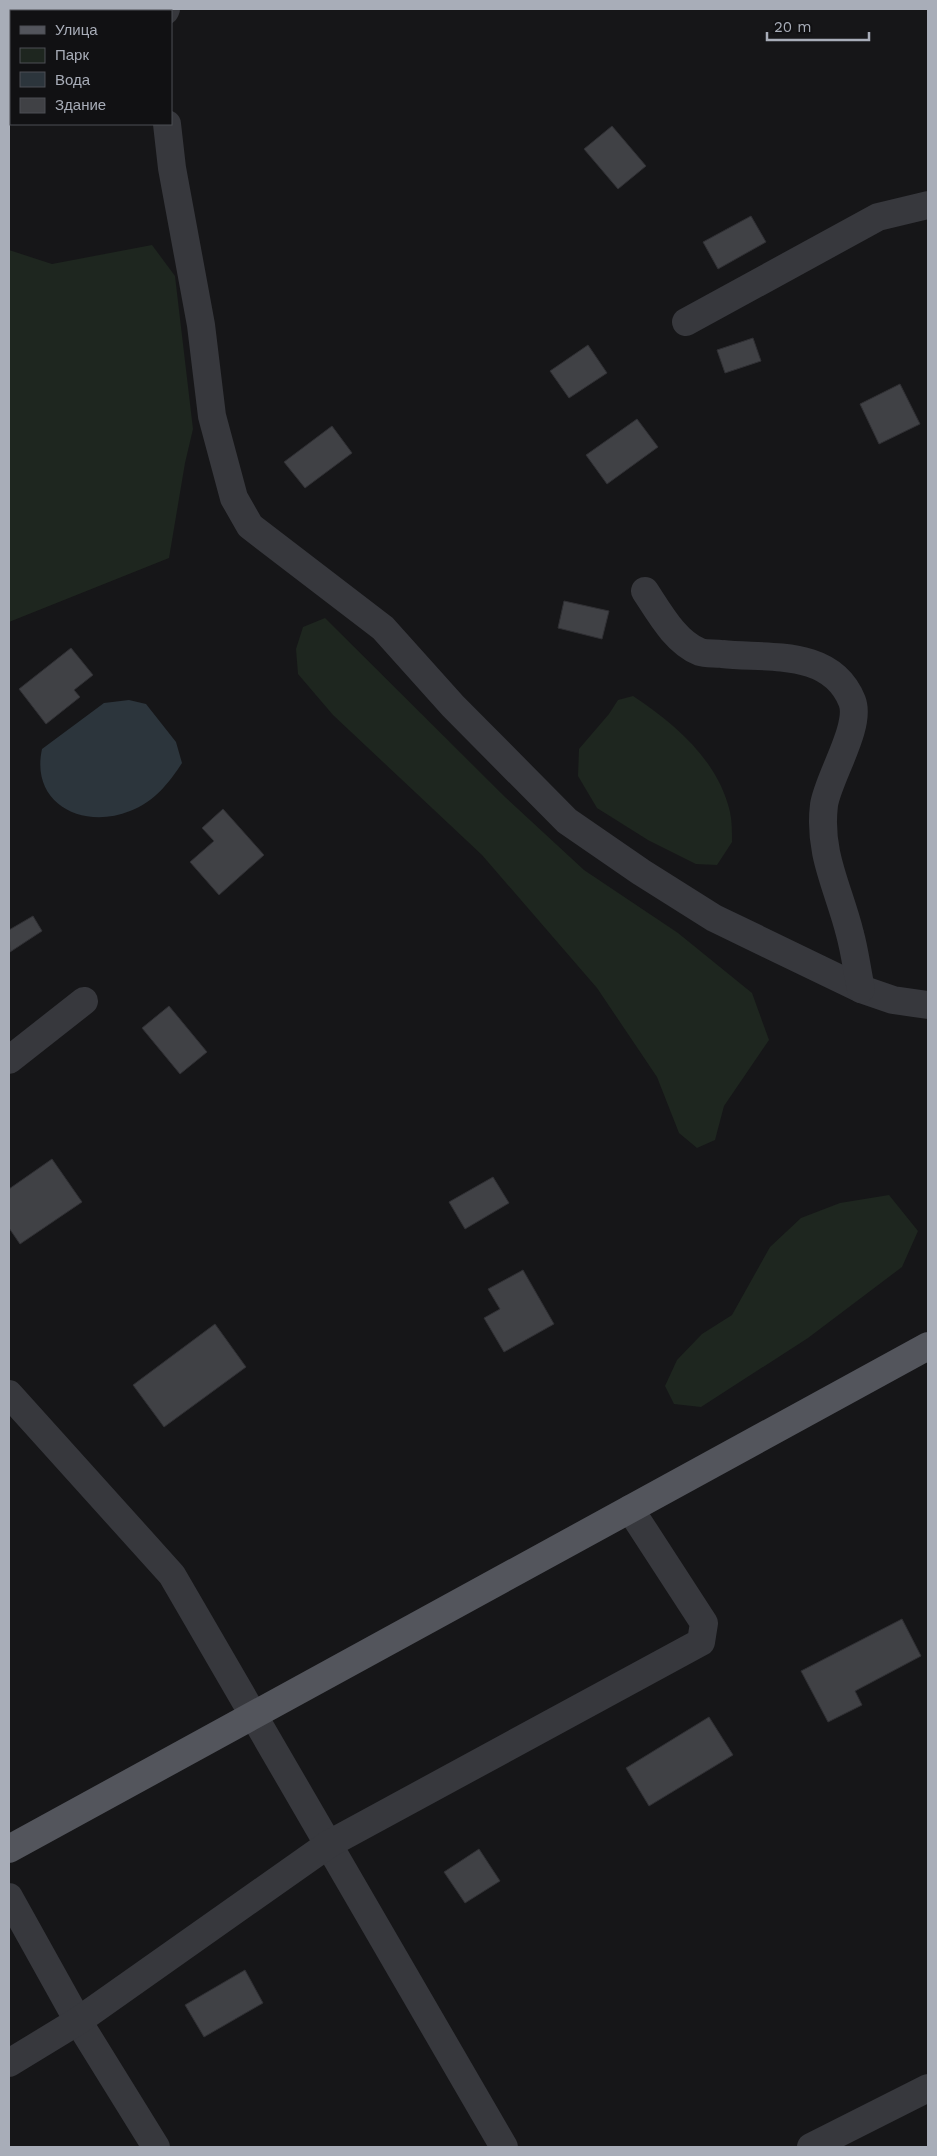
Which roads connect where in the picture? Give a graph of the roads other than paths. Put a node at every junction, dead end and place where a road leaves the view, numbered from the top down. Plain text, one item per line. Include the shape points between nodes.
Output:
1 (167, 125) edge
2 (928, 205) edge
3 (686, 322) dead end
4 (645, 591) dead end
5 (861, 989) junction
6 (84, 1001) dead end
7 (928, 1005) edge
8 (9, 1060) edge
9 (928, 1346) edge
10 (9, 1394) edge
11 (630, 1510) junction
12 (254, 1715) junction
13 (329, 1844) junction
14 (9, 1849) edge
15 (9, 1897) edge
16 (78, 2021) junction
17 (9, 2063) edge
18 (928, 2088) edge
19 (156, 2147) edge
20 (504, 2147) edge
21 (811, 2147) edge

1 - 5 street via 201,325 212,416 234,498 250,526 383,628 453,706 567,821 714,918
2 - 3 street via 878,217
4 - 5 street via 672,632 700,652 778,656 815,663 838,679 853,702 851,734 824,805 826,860 850,933
5 - 7 street via 893,1000
6 - 8 street
9 - 11 main road
10 - 12 street via 172,1575
11 - 12 main road
11 - 13 street via 704,1622 701,1642
12 - 13 street
12 - 14 main road
13 - 16 street
13 - 20 street
15 - 16 street
16 - 17 street
16 - 19 street
18 - 21 street

